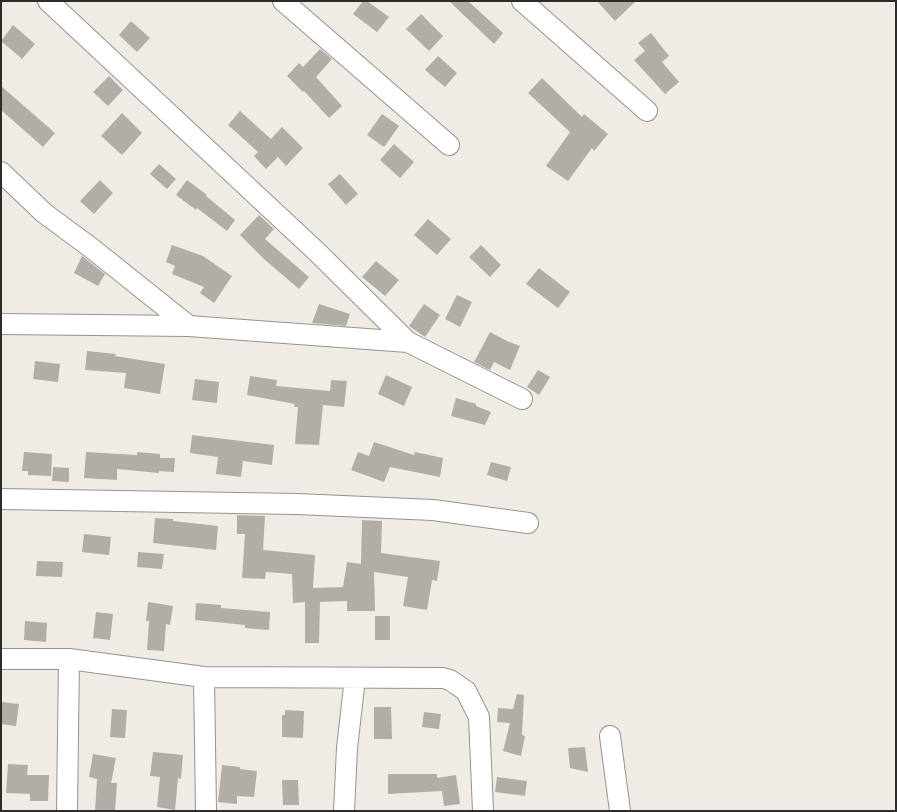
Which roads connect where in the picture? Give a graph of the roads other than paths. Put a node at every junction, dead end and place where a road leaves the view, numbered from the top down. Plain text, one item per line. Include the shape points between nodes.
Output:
1 (48, 1) edge
2 (283, 1) edge
3 (522, 1) edge
4 (647, 110) dead end
5 (448, 145) dead end
6 (1, 172) edge
7 (1, 324) edge
8 (189, 326) junction
9 (408, 342) junction
10 (522, 398) dead end
11 (1, 499) edge
12 (528, 523) dead end
13 (1, 659) edge
14 (69, 659) junction
15 (204, 677) junction
16 (355, 678) junction
17 (610, 736) dead end
18 (67, 811) edge
19 (206, 811) edge
20 (344, 811) edge
21 (483, 811) edge
22 (620, 811) edge

1 - 9 street via 317,252
2 - 5 street
3 - 4 street
6 - 8 street via 44,213
7 - 8 street
8 - 9 street
9 - 10 street
11 - 12 street via 289,504 433,510
13 - 14 street
14 - 15 street
14 - 18 street
15 - 16 street
15 - 19 street
16 - 20 street via 347,748
16 - 21 street via 443,678 466,691 479,717
17 - 22 street

